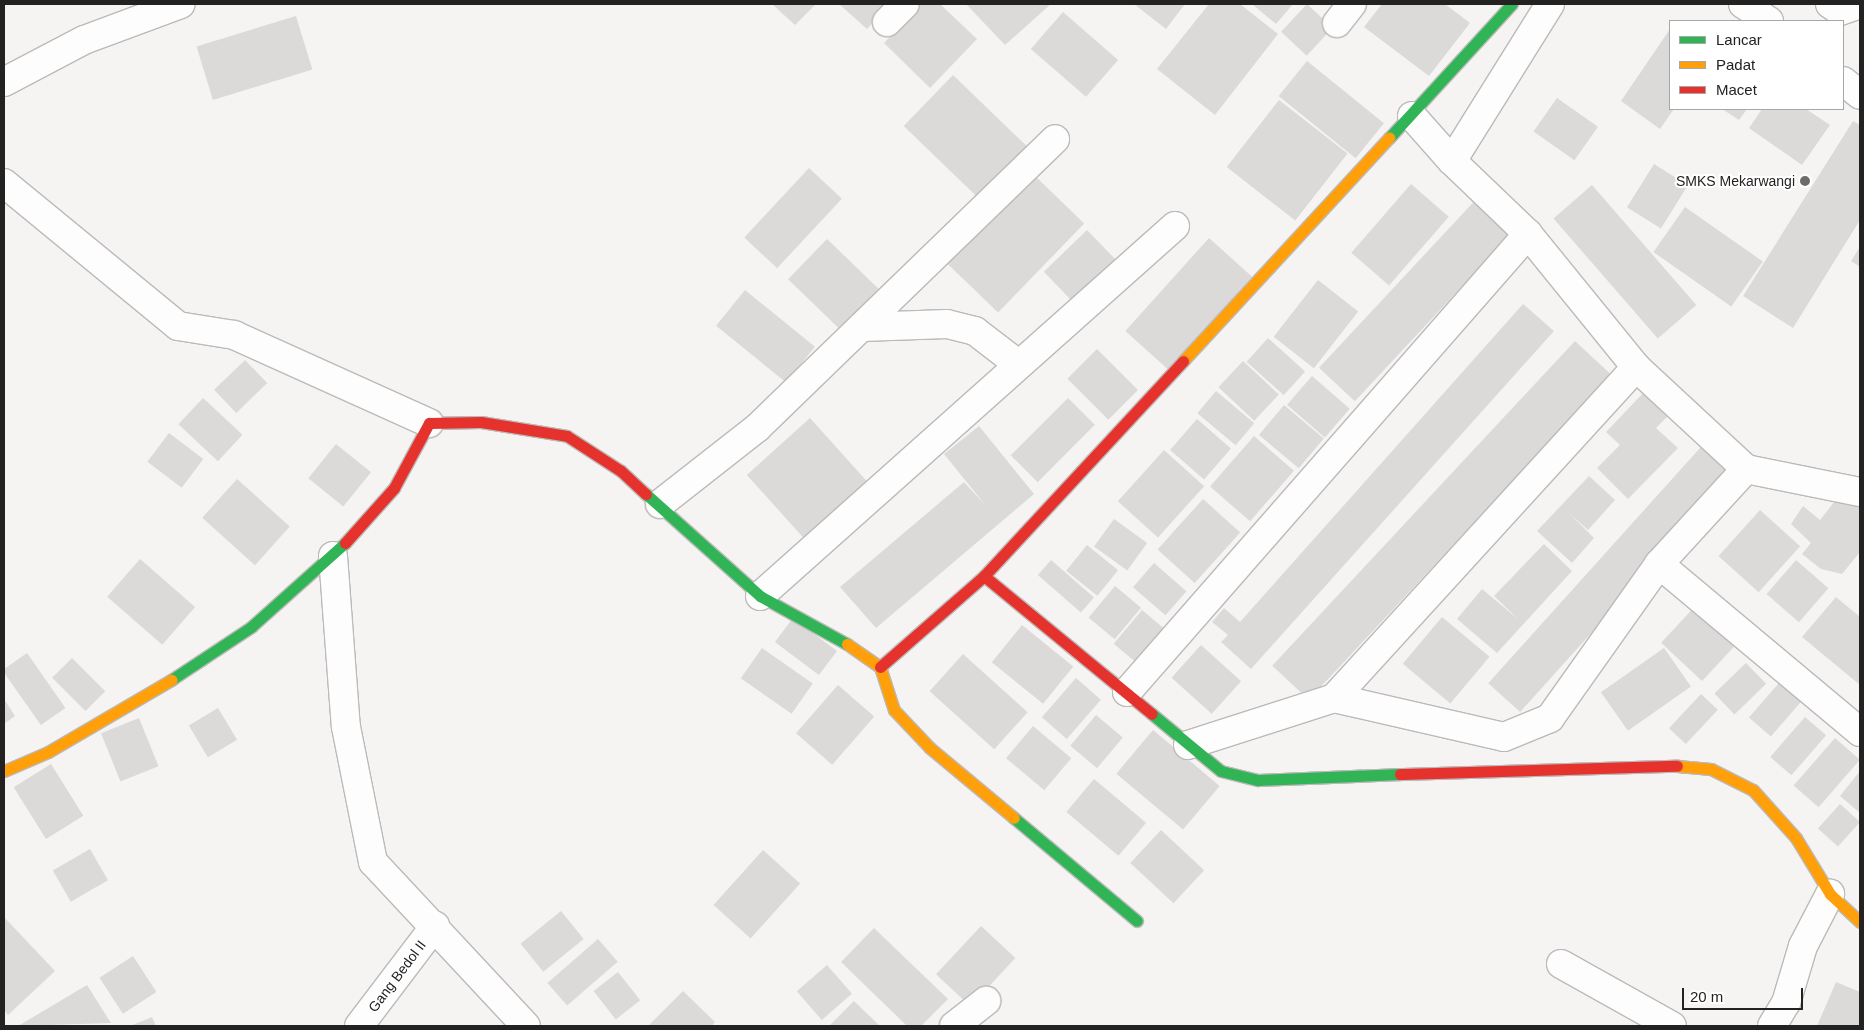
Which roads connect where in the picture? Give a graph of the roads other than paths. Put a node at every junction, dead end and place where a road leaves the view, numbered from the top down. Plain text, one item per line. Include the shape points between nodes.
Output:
1 (181, 4) edge
2 (1512, 4) edge
3 (1550, 4) edge
4 (1743, 4) edge
5 (1830, 4) edge
6 (1860, 4) edge
7 (1767, 20) edge
8 (4, 82) edge
9 (1412, 116) junction
10 (1055, 138) dead end
11 (1452, 162) junction
12 (4, 183) edge
13 (1175, 226) dead end
14 (1528, 234) junction
15 (862, 327) junction
16 (1018, 364) junction
17 (1636, 366) junction
18 (429, 424) junction
19 (1746, 469) junction
20 (1860, 492) edge
21 (660, 504) junction
22 (333, 556) junction
23 (1659, 564) junction
24 (984, 576) junction
25 (760, 596) junction
26 (880, 666) junction
27 (1127, 692) junction
28 (1334, 698) junction
29 (1860, 732) edge
30 (1188, 745) junction
31 (4, 771) edge
32 (1830, 894) junction
33 (1137, 921) dead end
34 (1860, 922) edge
35 (435, 926) junction
36 (1561, 964) dead end
37 (986, 1001) dead end
38 (359, 1026) edge
39 (526, 1026) edge
40 (954, 1026) edge
41 (1672, 1026) edge
42 (1772, 1026) edge

1 - 8 street via 84,40
2 - 9 street
3 - 11 street
4 - 7 street
5 - 6 street via 1840,12
9 - 11 street
9 - 24 street
10 - 15 street
11 - 14 street
12 - 18 street via 178,326 234,335
13 - 16 street
14 - 17 street
14 - 27 street
15 - 16 street via 946,324 975,331
15 - 21 street via 757,428
16 - 25 street
17 - 19 street
17 - 28 street
18 - 21 street via 482,422 567,436 621,471
18 - 22 street via 394,488
19 - 20 street
19 - 23 street
21 - 25 street
22 - 31 street via 251,627 162,686 48,752
22 - 35 street via 346,727 368,849 373,862
23 - 28 street via 1550,718 1530,730 1504,737
23 - 29 street
24 - 26 street
24 - 27 street
25 - 26 street via 834,634
26 - 33 street via 894,710 930,748
27 - 30 street
28 - 30 street
30 - 32 street via 1221,771 1258,780 1651,764 1711,769 1753,790 1796,838
32 - 34 street
32 - 42 street via 1803,946 1786,1003
35 - 38 street, Gang Bedol II
35 - 39 street
36 - 41 street
37 - 40 street

